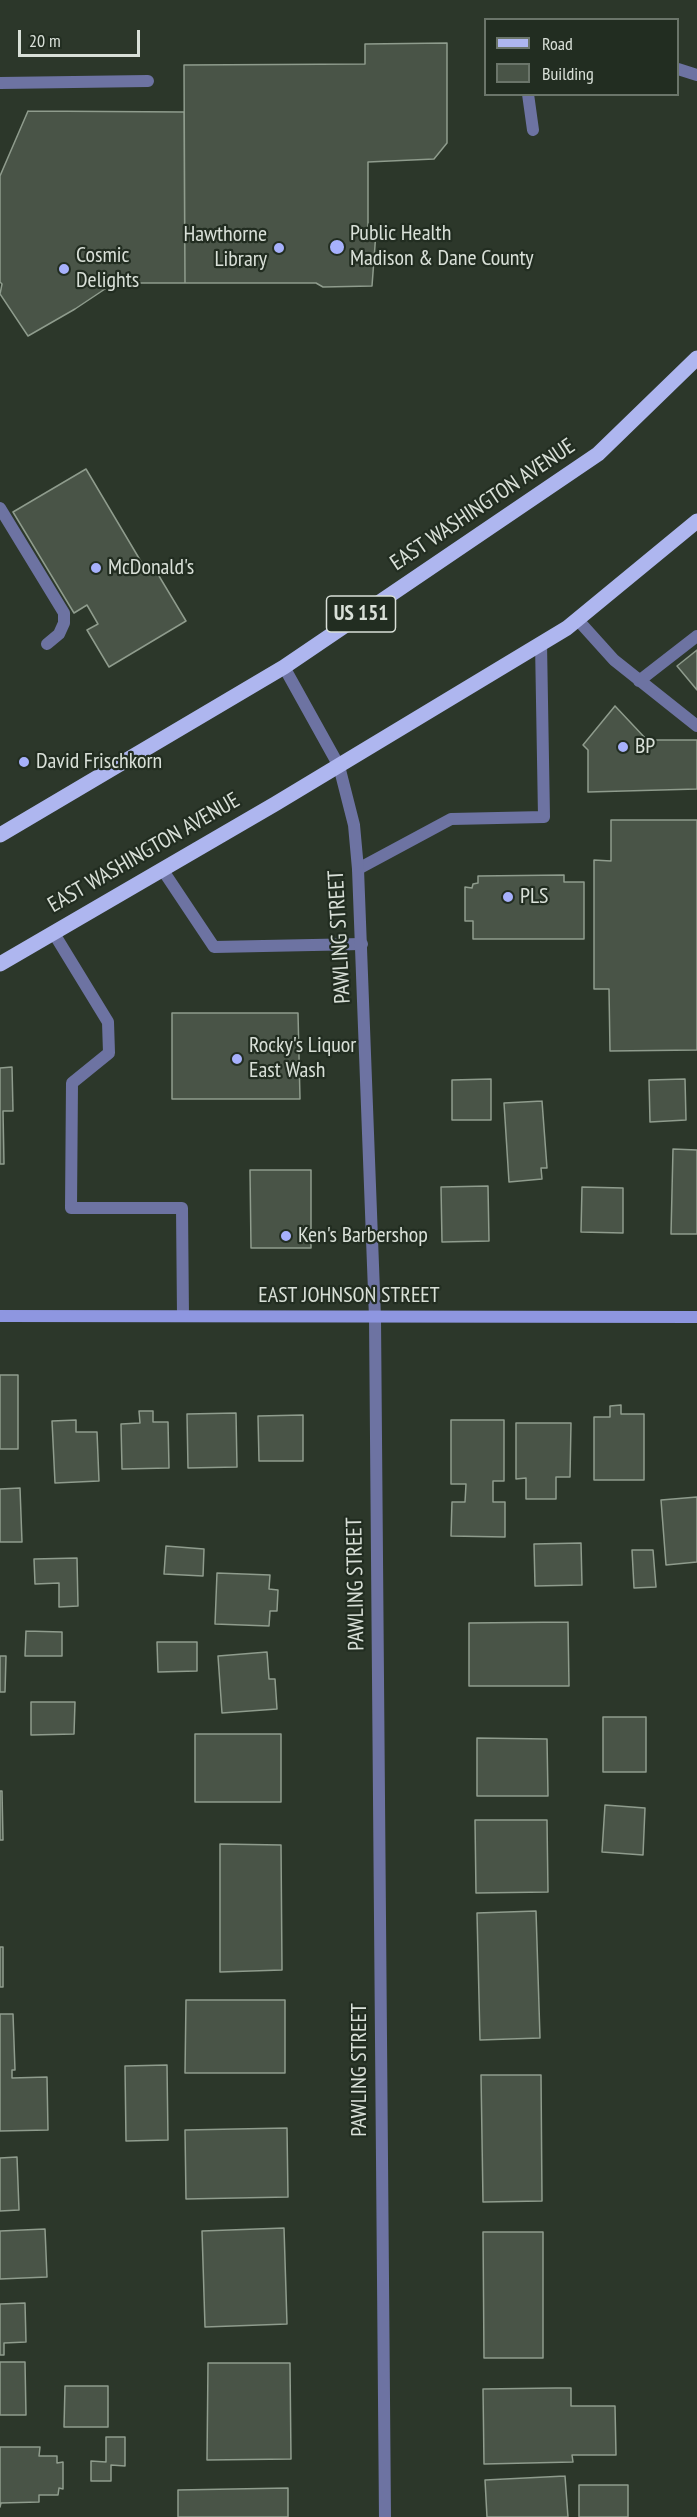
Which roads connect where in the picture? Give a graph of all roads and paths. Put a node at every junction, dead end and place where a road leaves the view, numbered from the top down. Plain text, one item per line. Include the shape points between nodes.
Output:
1 (679, 69) edge
2 (697, 75) edge
3 (148, 81) dead end
4 (0, 83) edge
5 (528, 96) edge
6 (533, 130) dead end
7 (697, 358) edge
8 (0, 508) edge
9 (697, 521) edge
10 (577, 619) junction
11 (697, 636) edge
12 (541, 643) junction
13 (47, 644) dead end
14 (284, 667) junction
15 (639, 681) junction
16 (697, 726) edge
17 (339, 766) junction
18 (0, 835) edge
19 (162, 869) junction
20 (358, 869) junction
21 (52, 932) junction
22 (362, 944) junction
23 (0, 964) edge
24 (0, 1316) edge
25 (183, 1316) junction
26 (697, 1317) edge
27 (375, 1318) junction
28 (385, 2517) edge

1 - 2 street
3 - 4 street
5 - 6 street
7 - 14 main road, EAST WASHINGTON AVENUE / US 151 via 598,454
8 - 13 street via 64,613 59,634
9 - 10 main road, EAST WASHINGTON AVENUE
10 - 12 main road, EAST WASHINGTON AVENUE
10 - 15 street
11 - 15 street
12 - 17 main road, EAST WASHINGTON AVENUE
12 - 20 street via 544,817 451,819
14 - 17 street, PAWLING STREET
14 - 18 main road, EAST WASHINGTON AVENUE / US 151
15 - 16 street
17 - 19 main road, EAST WASHINGTON AVENUE
17 - 20 street, PAWLING STREET via 354,825
19 - 21 main road, EAST WASHINGTON AVENUE
19 - 22 street via 214,947
20 - 22 street, PAWLING STREET
21 - 23 main road, EAST WASHINGTON AVENUE
21 - 25 street via 108,1022 109,1053 72,1083 71,1208 182,1208
22 - 27 street, PAWLING STREET
24 - 25 street, EAST JOHNSON STREET
25 - 27 street, EAST JOHNSON STREET
26 - 27 street, EAST JOHNSON STREET
27 - 28 street, PAWLING STREET

